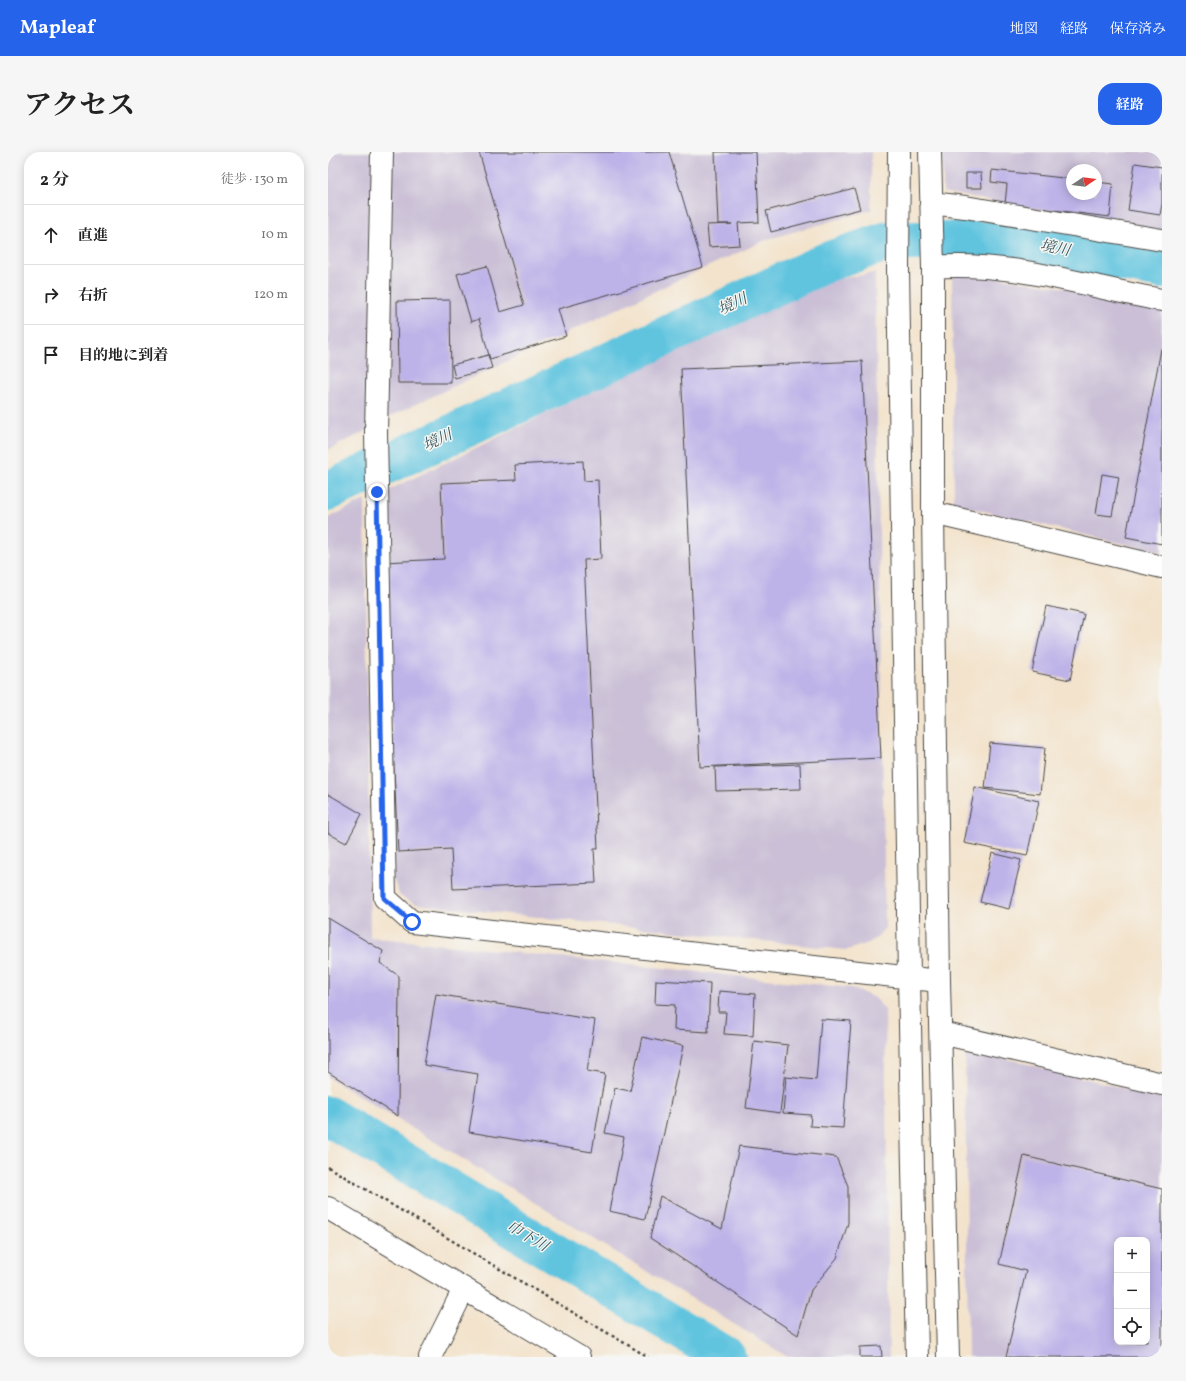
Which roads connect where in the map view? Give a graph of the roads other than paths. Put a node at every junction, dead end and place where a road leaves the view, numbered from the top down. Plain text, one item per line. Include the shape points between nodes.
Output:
1 (382, 152) edge
2 (899, 152) edge
3 (930, 152) edge
4 (931, 203) junction
5 (1162, 240) edge
6 (933, 267) junction
7 (1162, 300) edge
8 (933, 513) junction
9 (1162, 567) edge
10 (908, 978) junction
11 (940, 981) junction
12 (941, 1033) junction
13 (1162, 1084) edge
14 (328, 1208) edge
15 (464, 1288) junction
16 (430, 1357) edge
17 (579, 1357) edge
18 (917, 1357) edge
19 (948, 1357) edge

1 - 10 street via 376,433 384,898 412,922
2 - 10 street via 898,268
3 - 4 street
4 - 5 street
4 - 6 street
6 - 7 street via 953,265 1008,269
6 - 8 street
8 - 9 street
8 - 11 street
10 - 11 street
10 - 18 street
11 - 12 street
12 - 13 street
12 - 19 street
14 - 15 street
15 - 16 street
15 - 17 street

